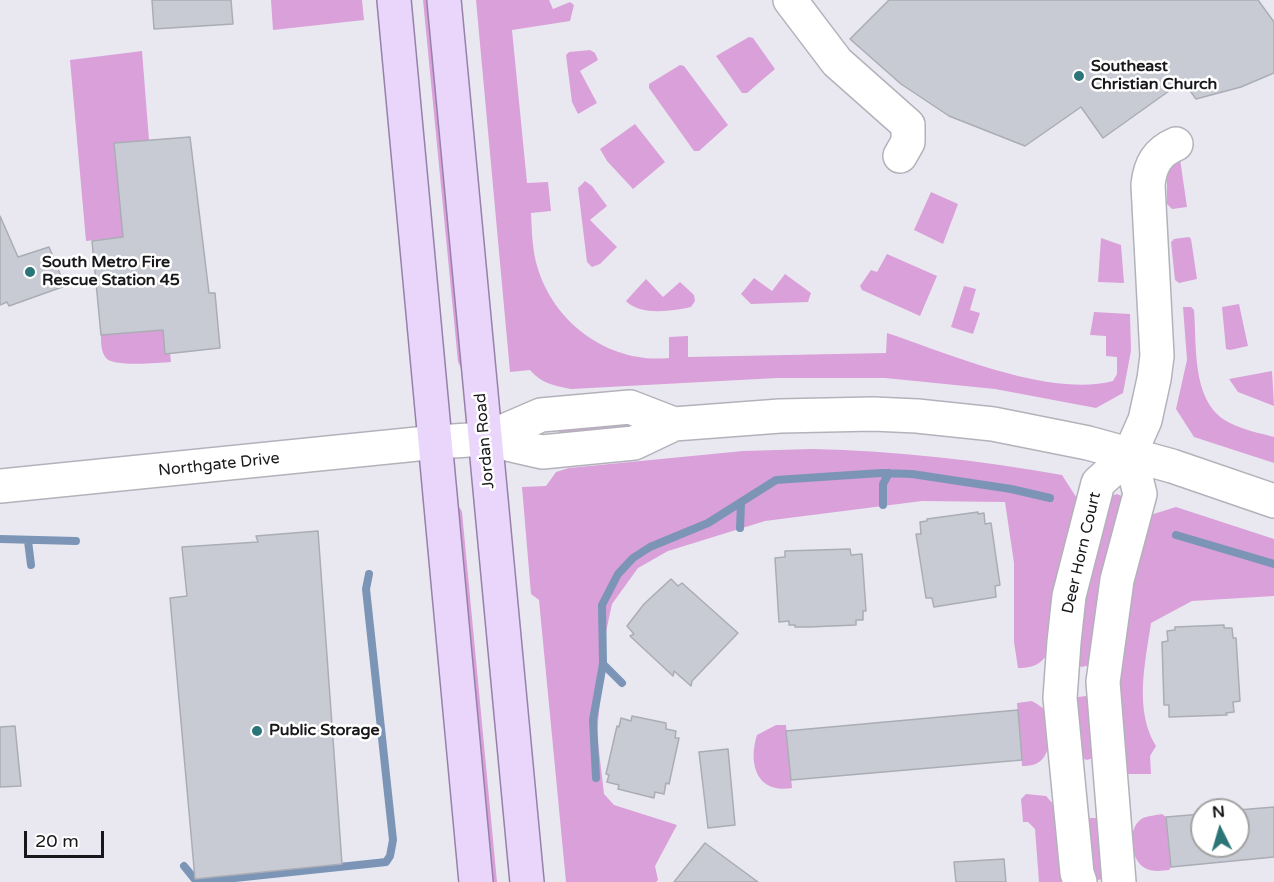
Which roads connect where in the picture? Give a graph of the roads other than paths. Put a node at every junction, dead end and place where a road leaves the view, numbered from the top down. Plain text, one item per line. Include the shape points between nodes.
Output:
1 (394, 0) edge
2 (444, 0) edge
3 (790, 0) edge
4 (1176, 144) dead end
5 (900, 156) dead end
6 (485, 439) junction
7 (437, 442) junction
8 (1130, 454) junction
9 (0, 486) edge
10 (1274, 501) edge
11 (1103, 682) junction
12 (1061, 684) junction
13 (1068, 792) junction
14 (1111, 803) junction
15 (476, 882) edge
16 (527, 882) edge
17 (1080, 882) edge
18 (1119, 882) edge

1 - 7 main road
2 - 6 main road, Jordan Road
3 - 5 street via 837,62 908,125 908,142
4 - 8 street via 1160,154 1149,171 1157,356 1145,420
6 - 7 street, Northgate Drive
6 - 8 street, Northgate Drive via 541,415 630,407 674,424 780,416 917,416 1024,429
6 - 16 main road, Jordan Road
7 - 9 street, Northgate Drive
7 - 15 main road
8 - 10 street
8 - 11 street via 1140,494 1117,580
8 - 12 street, Deer Horn Court via 1098,483 1070,596
11 - 12 street
11 - 14 street
12 - 13 street, Deer Horn Court
13 - 14 street
13 - 17 street, Deer Horn Court
14 - 18 street

